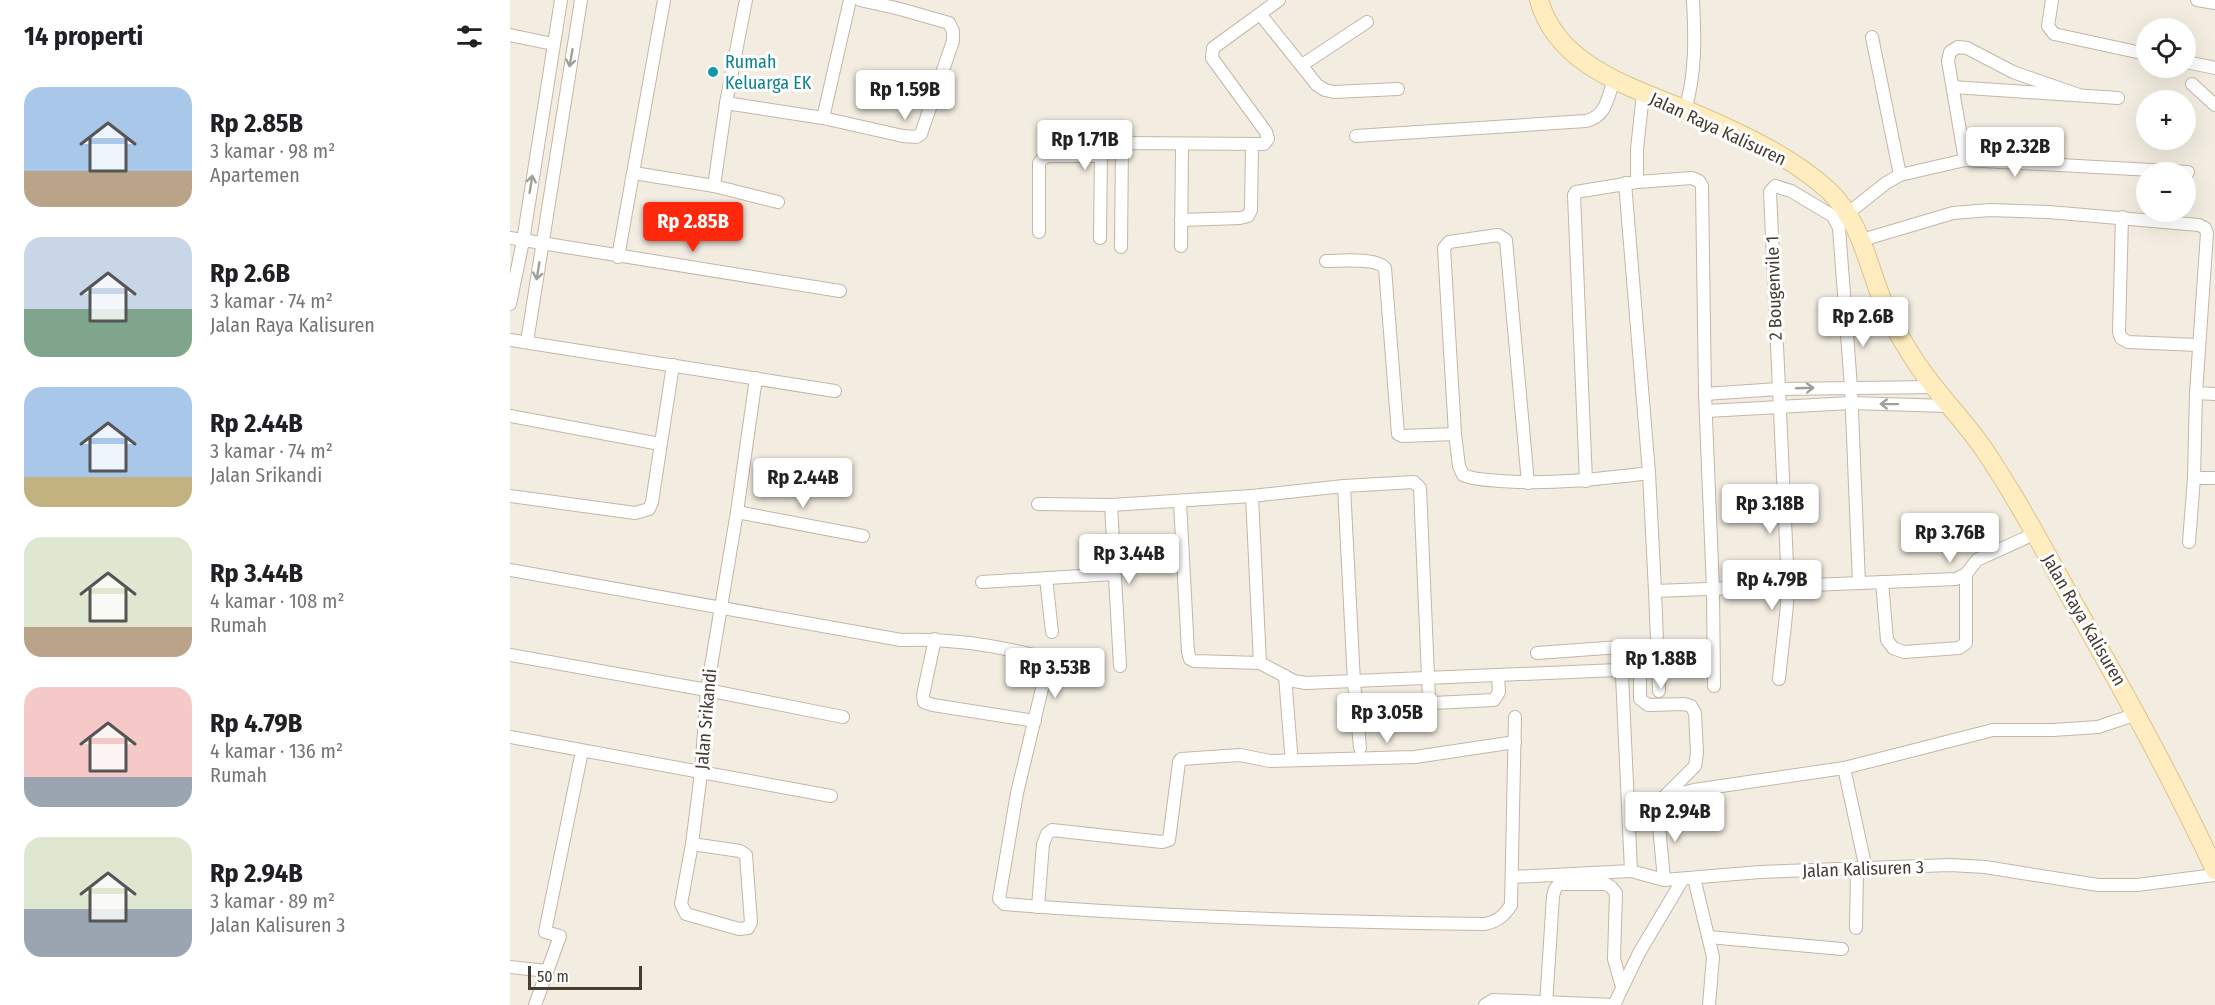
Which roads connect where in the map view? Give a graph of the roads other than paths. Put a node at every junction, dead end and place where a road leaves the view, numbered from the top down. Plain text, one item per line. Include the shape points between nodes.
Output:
1 (561, 0) edge
2 (581, 0) edge
3 (664, 0) edge
4 (746, 0) edge
5 (850, 0) edge
6 (860, 0) edge
7 (1279, 0) edge
8 (1539, 0) edge
9 (1693, 0) edge
10 (2052, 0) edge
11 (2197, 0) edge
12 (2215, 3) edge
13 (1260, 14) junction
14 (1367, 22) dead end
15 (510, 35) edge
16 (1872, 38) dead end
17 (554, 44) junction
18 (2136, 52) edge
19 (2196, 64) edge
20 (1302, 65) junction
21 (2215, 68) edge
22 (1614, 80) junction
23 (2192, 84) dead end
24 (1953, 87) junction
25 (1398, 89) dead end
26 (1643, 94) junction
27 (2079, 95) junction
28 (2118, 98) dead end
29 (726, 103) junction
30 (2215, 105) edge
31 (1685, 110) junction
32 (823, 118) junction
33 (1356, 136) dead end
34 (1122, 143) junction
35 (1182, 145) junction
36 (1252, 146) junction
37 (1100, 156) junction
38 (1965, 160) junction
39 (2136, 169) edge
40 (634, 173) junction
41 (1900, 175) junction
42 (1631, 183) junction
43 (714, 186) junction
44 (778, 202) dead end
45 (1847, 214) junction
46 (2122, 217) junction
47 (1181, 220) junction
48 (1039, 232) dead end
49 (2211, 233) edge
50 (1100, 238) dead end
51 (516, 240) edge
52 (1862, 240) junction
53 (542, 244) junction
54 (1181, 246) dead end
55 (1121, 247) dead end
56 (618, 257) junction
57 (1326, 261) dead end
58 (840, 291) dead end
59 (510, 304) edge
60 (2202, 315) junction
61 (2215, 316) edge
62 (510, 340) edge
63 (527, 342) junction
64 (2198, 345) junction
65 (673, 365) junction
66 (756, 378) junction
67 (1851, 387) junction
68 (1933, 387) junction
69 (1778, 389) junction
70 (835, 391) dead end
71 (2196, 393) junction
72 (1705, 394) junction
73 (2215, 394) edge
74 (1851, 403) junction
75 (1778, 406) junction
76 (1947, 406) junction
77 (1706, 411) junction
78 (510, 416) edge
79 (1455, 434) junction
80 (660, 444) junction
81 (1649, 473) junction
82 (2194, 478) junction
83 (2215, 478) edge
84 (1586, 481) junction
85 (1528, 483) junction
86 (1344, 486) junction
87 (510, 496) edge
88 (1252, 496) junction
89 (1180, 502) junction
90 (1038, 504) dead end
91 (1112, 505) junction
92 (737, 512) junction
93 (2034, 534) junction
94 (863, 536) dead end
95 (2189, 542) dead end
96 (510, 570) edge
97 (1114, 574) junction
98 (1966, 574) junction
99 (1046, 578) junction
100 (982, 582) dead end
101 (1881, 582) junction
102 (1859, 583) junction
103 (1788, 586) junction
104 (1713, 589) junction
105 (1655, 591) junction
106 (720, 607) junction
107 (1052, 632) dead end
108 (935, 639) junction
109 (1537, 653) dead end
110 (510, 655) edge
111 (1260, 663) junction
112 (1120, 666) dead end
113 (1498, 675) junction
114 (1285, 676) junction
115 (1779, 679) dead end
116 (1427, 680) junction
117 (1354, 682) junction
118 (1714, 686) dead end
119 (707, 690) junction
120 (1659, 691) dead end
121 (2137, 714) junction
122 (843, 717) dead end
123 (1515, 717) dead end
124 (1035, 721) junction
125 (510, 737) edge
126 (1515, 742) junction
127 (1360, 748) dead end
128 (582, 751) junction
129 (1291, 752) dead end
130 (1844, 768) junction
131 (701, 773) junction
132 (831, 796) dead end
133 (1662, 798) junction
134 (692, 844) junction
135 (1862, 869) junction
136 (2215, 870) edge
137 (1631, 871) junction
138 (2215, 875) edge
139 (1512, 877) junction
140 (1689, 878) junction
141 (1664, 880) junction
142 (1038, 907) junction
143 (1856, 928) dead end
144 (1709, 937) junction
145 (1842, 949) dead end
146 (510, 967) edge
147 (547, 971) junction
148 (1622, 987) junction
149 (1546, 1003) edge
150 (534, 1005) edge
151 (1485, 1005) edge
152 (1614, 1005) edge
153 (1709, 1005) edge

1 - 17 street
2 -> 53 street
3 - 40 street
4 - 29 street
5 - 32 street
6 - 32 street via 949,23 953,41 921,134 909,137
7 - 13 street
8 - 22 main road, Jalan Raya Kalisuren via 1558,38 1578,59
9 - 31 street via 1696,52
10 - 18 street via 2048,26 2055,34
11 - 12 street
13 - 20 street
13 - 36 street via 1211,53 1266,132 1268,139 1264,144
14 - 20 street
15 - 17 street
16 - 41 street
51 -> 17 street
19 - 21 street
20 - 25 street via 1325,90
22 - 26 main road, Jalan Raya Kalisuren
22 - 33 street via 1602,114 1586,121
23 - 30 street
24 - 27 street
24 - 27 street via 1948,61 1950,52 1958,47
24 - 38 street
26 - 31 main road, Jalan Raya Kalisuren
26 - 42 street
27 - 28 street
29 - 32 street
29 - 43 street
31 - 45 main road, Jalan Raya Kalisuren via 1802,168 1830,192
34 - 35 street
34 - 37 street via 1104,146
34 - 55 street
35 - 36 street
35 - 47 street
36 - 47 street via 1248,216
37 - 48 street via 1042,159
37 - 50 street
38 - 39 street
38 - 41 street
40 - 43 street
40 - 56 street
41 - 45 street
42 - 72 street via 1692,178 1702,186
42 - 81 street
42 - 84 street via 1576,192 1573,198
43 - 44 street
45 - 52 main road, Jalan Raya Kalisuren
46 - 49 street via 2199,225
46 - 52 street via 1990,210 1953,213
46 - 64 street via 2121,339
47 - 54 street
49 - 60 street
51 - 53 street
51 - 59 street
52 - 68 main road, Jalan Raya Kalisuren via 1883,303
53 - 56 street
53 -> 63 street
56 - 58 street
57 - 79 street via 1371,261 1385,268 1398,434
60 - 61 street
60 - 64 street
62 - 63 street
63 - 65 street
64 - 71 street
65 - 66 street
65 - 80 street
66 - 70 street
66 - 92 street, Jalan Srikandi
67 - 68 street
69 -> 67 street
67 - 69 street, 2 Bougenvile 1 via 1839,228 1833,216 1775,186 1771,188
67 - 74 street
68 - 76 main road, Jalan Raya Kalisuren
69 - 72 street
69 - 75 street, 2 Bougenvile 1
71 - 73 street
71 - 82 street
72 - 77 street
74 - 75 street
76 -> 74 street
74 - 102 street
75 - 77 street
75 - 103 street, 2 Bougenvile 1
76 - 93 main road, Jalan Raya Kalisuren via 1982,447
77 - 104 street
78 - 80 street
79 - 85 street via 1463,475
79 - 85 street via 1444,248 1449,242 1498,235 1506,240
80 - 87 street via 652,502 643,512
81 - 84 street
81 - 105 street
82 - 83 street
82 - 95 street
84 - 85 street
86 - 88 street
86 - 116 street via 1414,482 1420,488
86 - 117 street
88 - 89 street
88 - 111 street
89 - 91 street
89 - 111 street via 1190,658 1198,663
90 - 91 street
91 - 97 street
92 - 94 street
92 - 106 street, Jalan Srikandi
93 - 98 street via 1977,560
93 - 121 main road, Jalan Raya Kalisuren
96 - 106 street
97 - 99 street
97 - 112 street
98 - 101 street via 1956,579
98 - 101 street via 1966,643 1959,648 1904,652 1893,648 1887,640
99 - 100 street
99 - 107 street
101 - 102 street
102 - 103 street
103 - 104 street
103 - 115 street, 2 Bougenvile 1
104 - 105 street
104 - 118 street
105 - 120 street
106 - 108 street via 901,640
106 - 119 street, Jalan Srikandi
108 - 124 street via 1041,657 1045,676
108 - 124 street via 924,702
109 - 133 street via 1634,646 1640,653 1642,703 1691,706 1695,713 1695,766
110 - 119 street
111 - 114 street
113 - 116 street
113 - 116 street via 1496,698 1467,701 1431,703
113 - 137 street via 1611,669 1622,675
114 - 117 street via 1306,683
114 - 129 street
116 - 117 street
117 - 127 street
119 - 122 street
119 - 131 street, Jalan Srikandi
121 - 130 street via 2098,727 1993,730
121 - 136 main road, Jalan Raya Kalisuren
123 - 126 street
124 - 142 street via 1017,793 999,899 1004,904
125 - 128 street
126 - 139 street
126 - 142 street via 1415,758 1270,761 1240,755 1181,759 1169,840 1052,830 1043,844
128 - 131 street
128 - 147 street via 545,932 560,936
130 - 133 street
130 - 135 street
131 - 132 street
131 - 134 street, Jalan Srikandi
133 - 141 street via 1657,812
134 - 134 street, Jalan Srikandi via 740,851 747,857 751,922 748,928 686,914 681,904
135 - 138 street, Jalan Kalisuren 3 via 1985,867 2098,885 2137,885
135 - 140 street, Jalan Kalisuren 3
135 - 143 street
137 - 139 street, Jalan Kalisuren 3
137 - 141 street, Jalan Kalisuren 3
139 - 142 street via 1511,905 1505,915 1485,924
140 - 141 street, Jalan Kalisuren 3
140 - 144 street
140 - 148 street via 1639,953
144 - 145 street
144 - 153 street via 1713,957
146 - 147 street
147 - 150 street
148 - 149 street via 1614,959 1616,893 1606,884 1559,884 1553,896
148 - 152 street
149 - 151 street via 1493,1000
149 - 152 street

